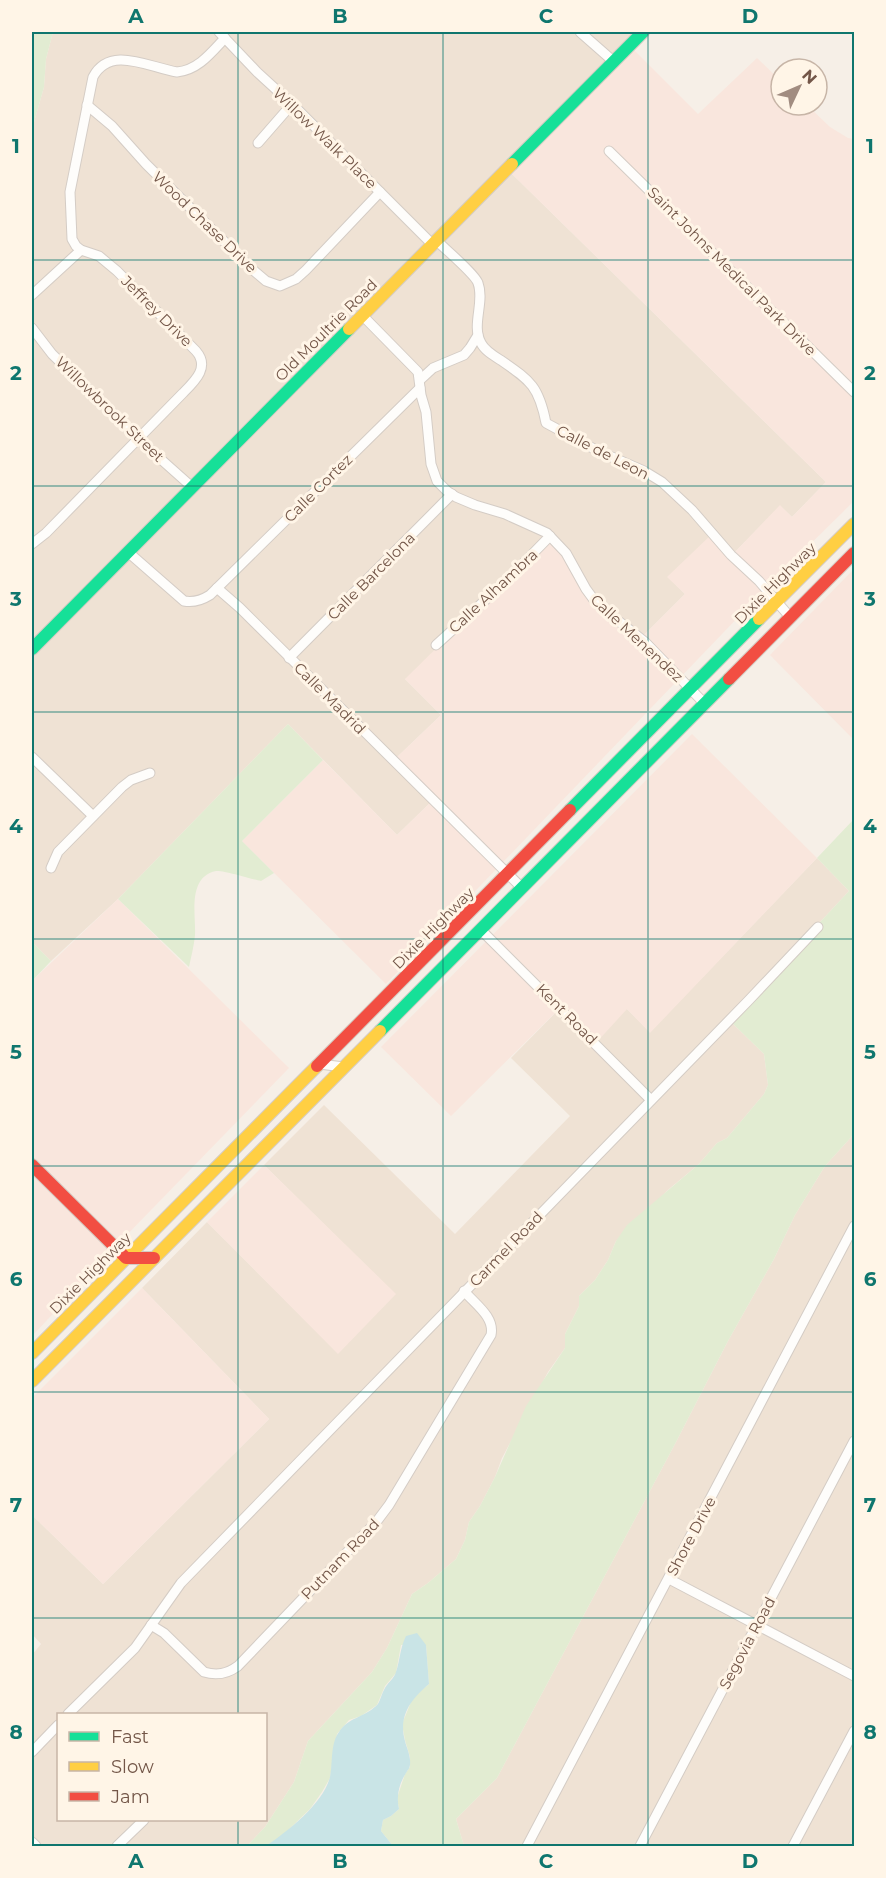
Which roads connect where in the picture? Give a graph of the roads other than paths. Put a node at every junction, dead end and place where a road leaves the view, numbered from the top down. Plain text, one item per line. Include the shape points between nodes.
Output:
1 (580, 32) edge
2 (643, 32) edge
3 (222, 35) edge
4 (613, 61) junction
5 (292, 104) junction
6 (87, 105) junction
7 (258, 143) dead end
8 (609, 151) dead end
9 (380, 192) junction
10 (434, 242) junction
11 (81, 250) junction
12 (32, 295) edge
13 (362, 315) junction
14 (32, 328) edge
15 (478, 335) junction
16 (420, 384) junction
17 (854, 392) edge
18 (138, 438) junction
19 (192, 487) junction
20 (452, 494) junction
21 (855, 524) edge
22 (550, 536) junction
23 (32, 544) edge
24 (128, 552) junction
25 (855, 553) edge
26 (217, 588) junction
27 (777, 602) junction
28 (790, 617) junction
29 (436, 645) dead end
30 (32, 649) edge
31 (289, 658) junction
32 (691, 689) junction
33 (705, 704) junction
34 (32, 757) edge
35 (150, 773) dead end
36 (93, 816) junction
37 (51, 868) dead end
38 (508, 874) junction
39 (522, 888) junction
40 (818, 927) dead end
41 (481, 930) junction
42 (319, 1064) junction
43 (344, 1067) junction
44 (651, 1100) junction
45 (32, 1165) edge
46 (855, 1226) edge
47 (126, 1258) junction
48 (154, 1258) junction
49 (464, 1292) junction
50 (32, 1353) edge
51 (32, 1381) edge
52 (855, 1441) edge
53 (669, 1579) junction
54 (151, 1625) junction
55 (757, 1625) junction
56 (855, 1676) edge
57 (70, 1713) edge
58 (57, 1726) edge
59 (855, 1731) edge
60 (32, 1752) edge
61 (143, 1821) edge
62 (32, 1842) edge
63 (36, 1846) edge
64 (117, 1846) edge
65 (527, 1846) edge
66 (640, 1846) edge
67 (793, 1846) edge

1 - 4 street
2 - 4 main road, Old Moultrie Road
3 - 5 street, Willow Walk Place
3 - 6 street via 203,61 186,71 116,59 101,65 93,77
4 - 10 main road, Old Moultrie Road
5 - 7 street
5 - 9 street, Willow Walk Place
6 - 9 street, Wood Chase Drive via 253,270 280,286 301,274
6 - 11 street via 70,192 72,239
8 - 17 street, Saint Johns Medical Park Drive
9 - 10 street, Willow Walk Place
10 - 13 main road, Old Moultrie Road
10 - 15 street via 477,280
11 - 12 street
11 - 18 street, Jeffrey Drive via 99,256 117,271 202,360 195,380
13 - 16 street, Calle Menendez via 416,369
13 - 19 main road, Old Moultrie Road
14 - 18 street, Willowbrook Street via 52,354
15 - 16 street via 464,354 433,368
15 - 27 street, Calle de Leon via 484,347 532,385 542,402 546,423 662,482
16 - 20 street, Calle Menendez via 435,477
16 - 26 street, Calle Cortez
18 - 19 street, Willowbrook Street
18 - 23 street
19 - 24 main road, Old Moultrie Road
20 - 22 street, Calle Menendez
20 - 31 street, Calle Barcelona
21 - 27 main road, Dixie Highway
22 - 29 street, Calle Alhambra
22 - 32 street, Calle Menendez via 566,553 597,604 645,642
24 - 26 street via 184,601 204,599
24 - 30 main road, Old Moultrie Road
25 - 28 main road
26 - 31 street, Calle Madrid
27 - 28 street, Calle de Leon
27 - 32 main road, Dixie Highway
28 - 33 main road
31 - 38 street, Calle Madrid
32 - 33 street, Calle Menendez
32 - 38 main road, Dixie Highway
33 - 39 main road
34 - 36 street
35 - 36 street via 131,780
36 - 37 street via 58,852
38 - 39 street, Calle Madrid
38 - 42 main road, Dixie Highway
39 - 41 main road
40 - 44 street, Carmel Road
41 - 43 main road
41 - 44 street, Kent Road
42 - 43 street
42 - 47 main road, Dixie Highway
43 - 48 main road
44 - 49 street, Carmel Road
45 - 47 main road
46 - 53 street, Shore Drive
47 - 48 main road
47 - 50 main road, Dixie Highway
48 - 51 main road
49 - 54 street, Carmel Road via 193,1571
49 - 54 street, Putnam Road via 489,1319 491,1335 389,1505 364,1536 226,1673 204,1672
52 - 55 street, Segovia Road
53 - 55 street
53 - 65 street, Shore Drive
54 - 57 street via 135,1648
55 - 56 street
55 - 66 street, Segovia Road
58 - 60 street
59 - 67 street
61 - 64 street
62 - 63 street

